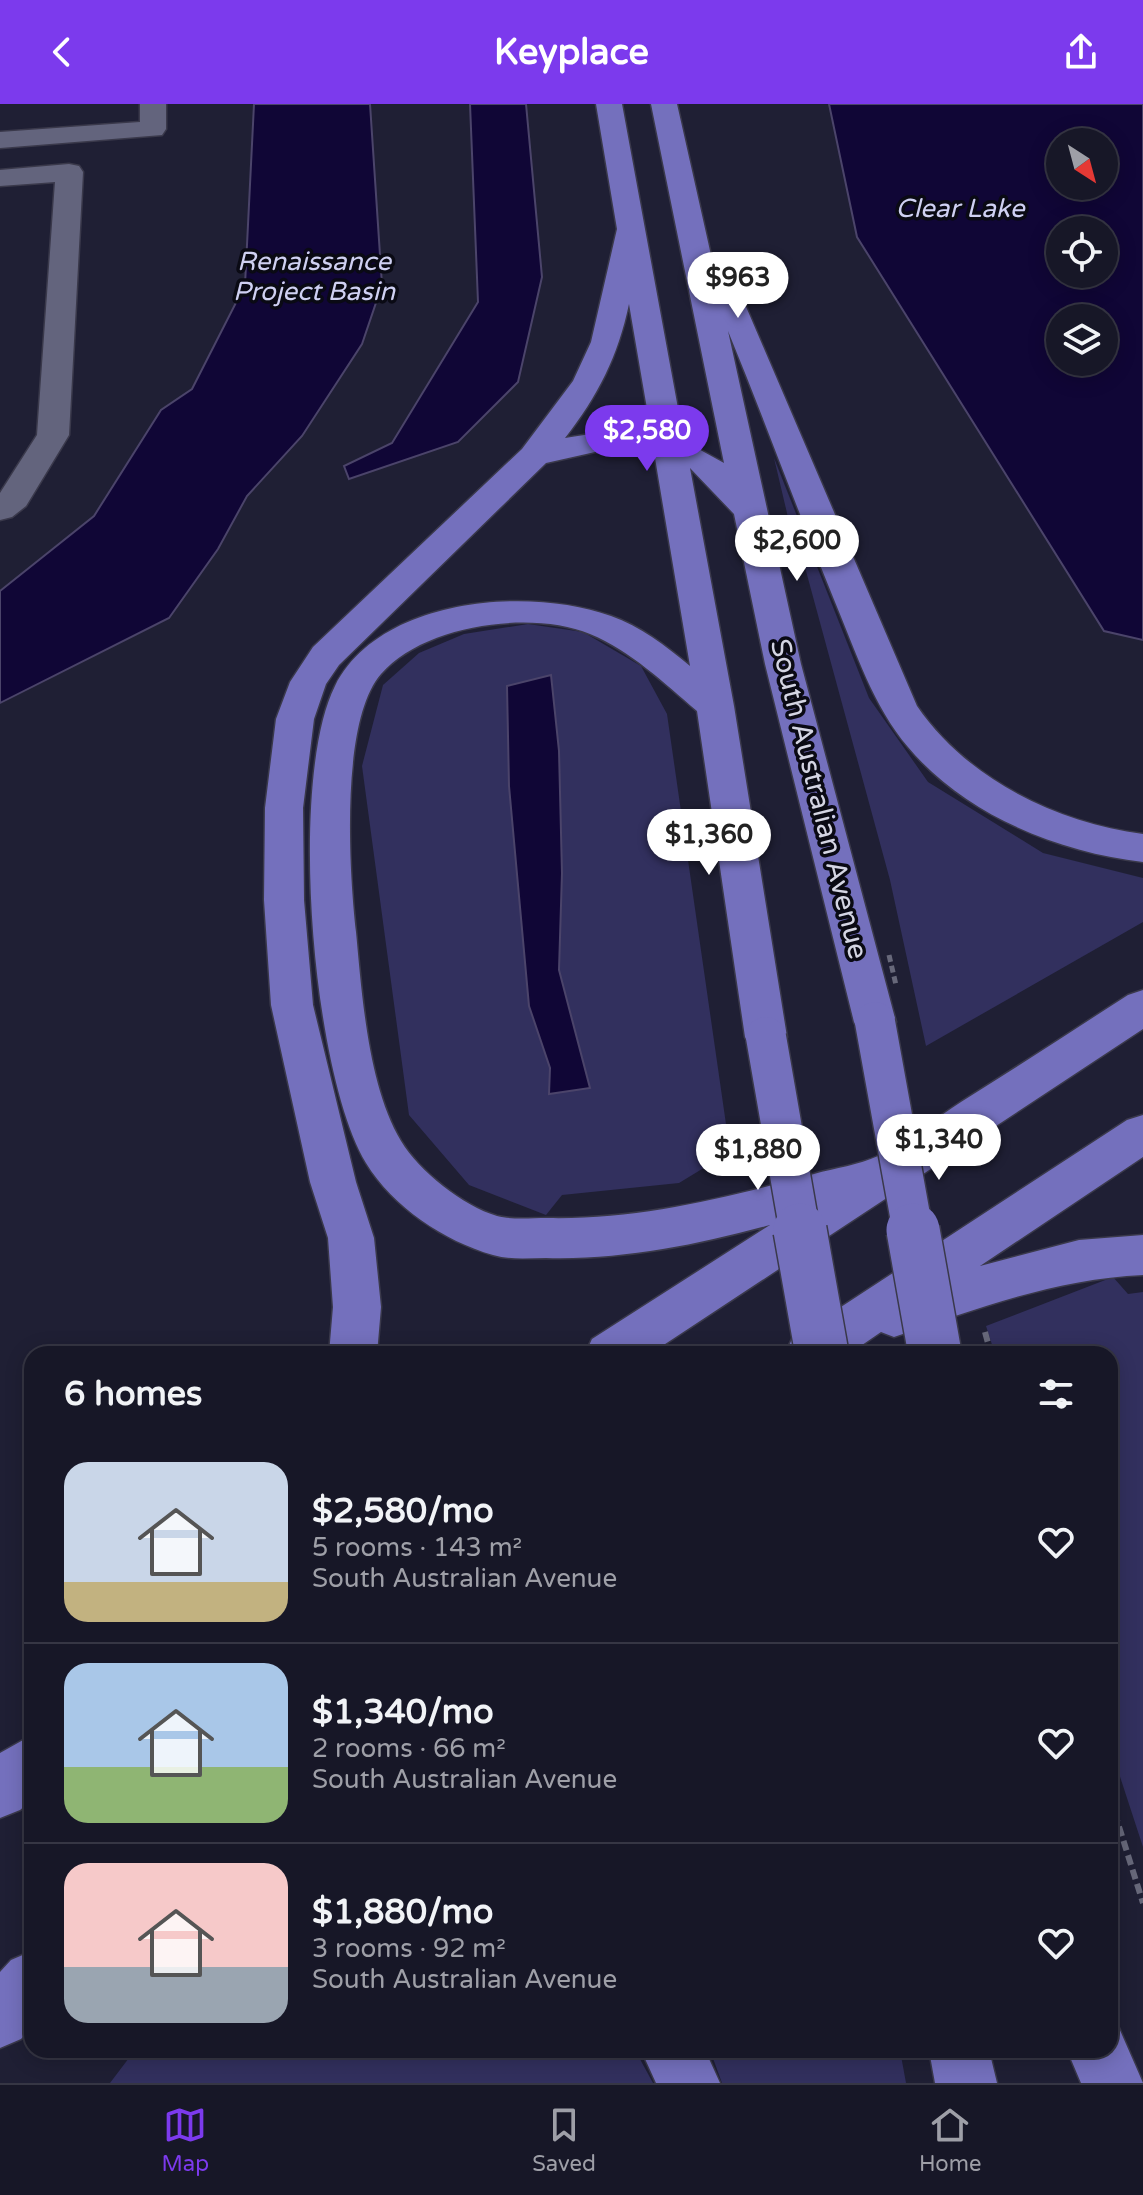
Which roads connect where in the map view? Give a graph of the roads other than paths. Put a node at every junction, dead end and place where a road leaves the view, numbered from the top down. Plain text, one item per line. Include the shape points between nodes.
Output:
1 (153, 104) edge
2 (609, 104) edge
3 (664, 104) edge
4 (0, 140) edge
5 (0, 178) edge
6 (685, 208) junction
7 (630, 230) junction
8 (671, 444) junction
9 (534, 456) junction
10 (0, 510) edge
11 (753, 514) junction
12 (715, 706) junction
13 (1143, 848) edge
14 (1143, 1007) edge
15 (1143, 1133) edge
16 (884, 1174) junction
17 (1143, 1255) edge
18 (354, 1346) edge
19 (621, 1346) edge
20 (822, 1346) edge
21 (825, 1346) edge
22 (827, 1346) edge
23 (934, 1346) edge
24 (24, 1770) edge
25 (0, 1790) edge
26 (675, 2058) edge
27 (961, 2058) edge
28 (1090, 2058) edge
29 (1101, 2058) edge
30 (689, 2083) edge
31 (966, 2083) edge
32 (1095, 2083) edge
33 (1114, 2083) edge

1 - 4 lane via 153,129
2 - 7 main road
3 - 6 main road, South Australian Avenue
5 - 10 lane via 69,172 53,435 14,499
6 - 11 main road, South Australian Avenue
6 - 13 main road via 756,358 893,696 922,739 958,775 1013,807 1064,830
7 - 8 main road
7 - 9 main road via 606,342 589,381
8 - 9 main road via 596,442
8 - 11 main road via 708,467
8 - 12 main road
9 - 18 main road via 326,656 308,682 295,719 284,808 292,1005 351,1238 357,1307
11 - 23 main road, South Australian Avenue, bridge via 783,664 875,1022
12 - 16 main road via 628,638 566,614 499,612 452,621 399,642 372,662 345,704 330,788 335,940 359,1094 380,1148 430,1202 492,1235 566,1240 686,1226
12 - 20 main road, bridge via 766,1037
14 - 16 main road
15 - 21 main road
16 - 19 main road
17 - 22 main road via 1102,1255 1024,1274
24 - 25 main road
26 - 30 main road
27 - 31 main road
28 - 32 main road
29 - 33 main road

